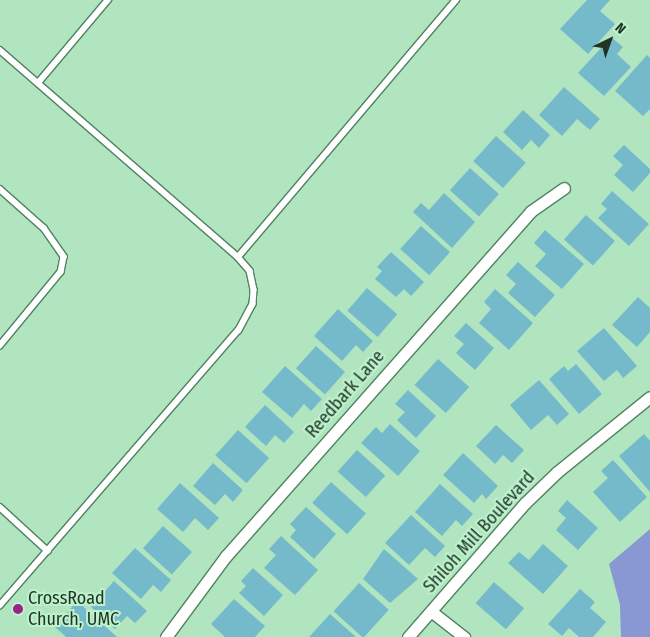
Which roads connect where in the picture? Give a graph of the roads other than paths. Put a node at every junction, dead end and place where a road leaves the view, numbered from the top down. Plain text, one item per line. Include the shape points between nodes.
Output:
1 (108, 0) edge
2 (456, 0) edge
3 (0, 50) edge
4 (38, 83) junction
5 (564, 188) dead end
6 (0, 189) edge
7 (238, 257) junction
8 (0, 346) edge
9 (650, 397) edge
10 (0, 507) edge
11 (48, 551) junction
12 (0, 606) edge
13 (432, 612) junction
14 (166, 637) edge
15 (408, 637) edge
16 (464, 637) edge

1 - 4 lane
2 - 7 lane
3 - 4 lane
4 - 7 lane
5 - 14 street, Reedbark Lane via 524,218 226,556
6 - 8 lane via 44,228 64,256 61,272
7 - 11 lane via 250,271 254,290 253,304 239,330
9 - 13 street, Shiloh Mill Boulevard via 557,472 525,503
10 - 11 lane
11 - 12 lane
13 - 15 street, Shiloh Mill Boulevard
13 - 16 street

